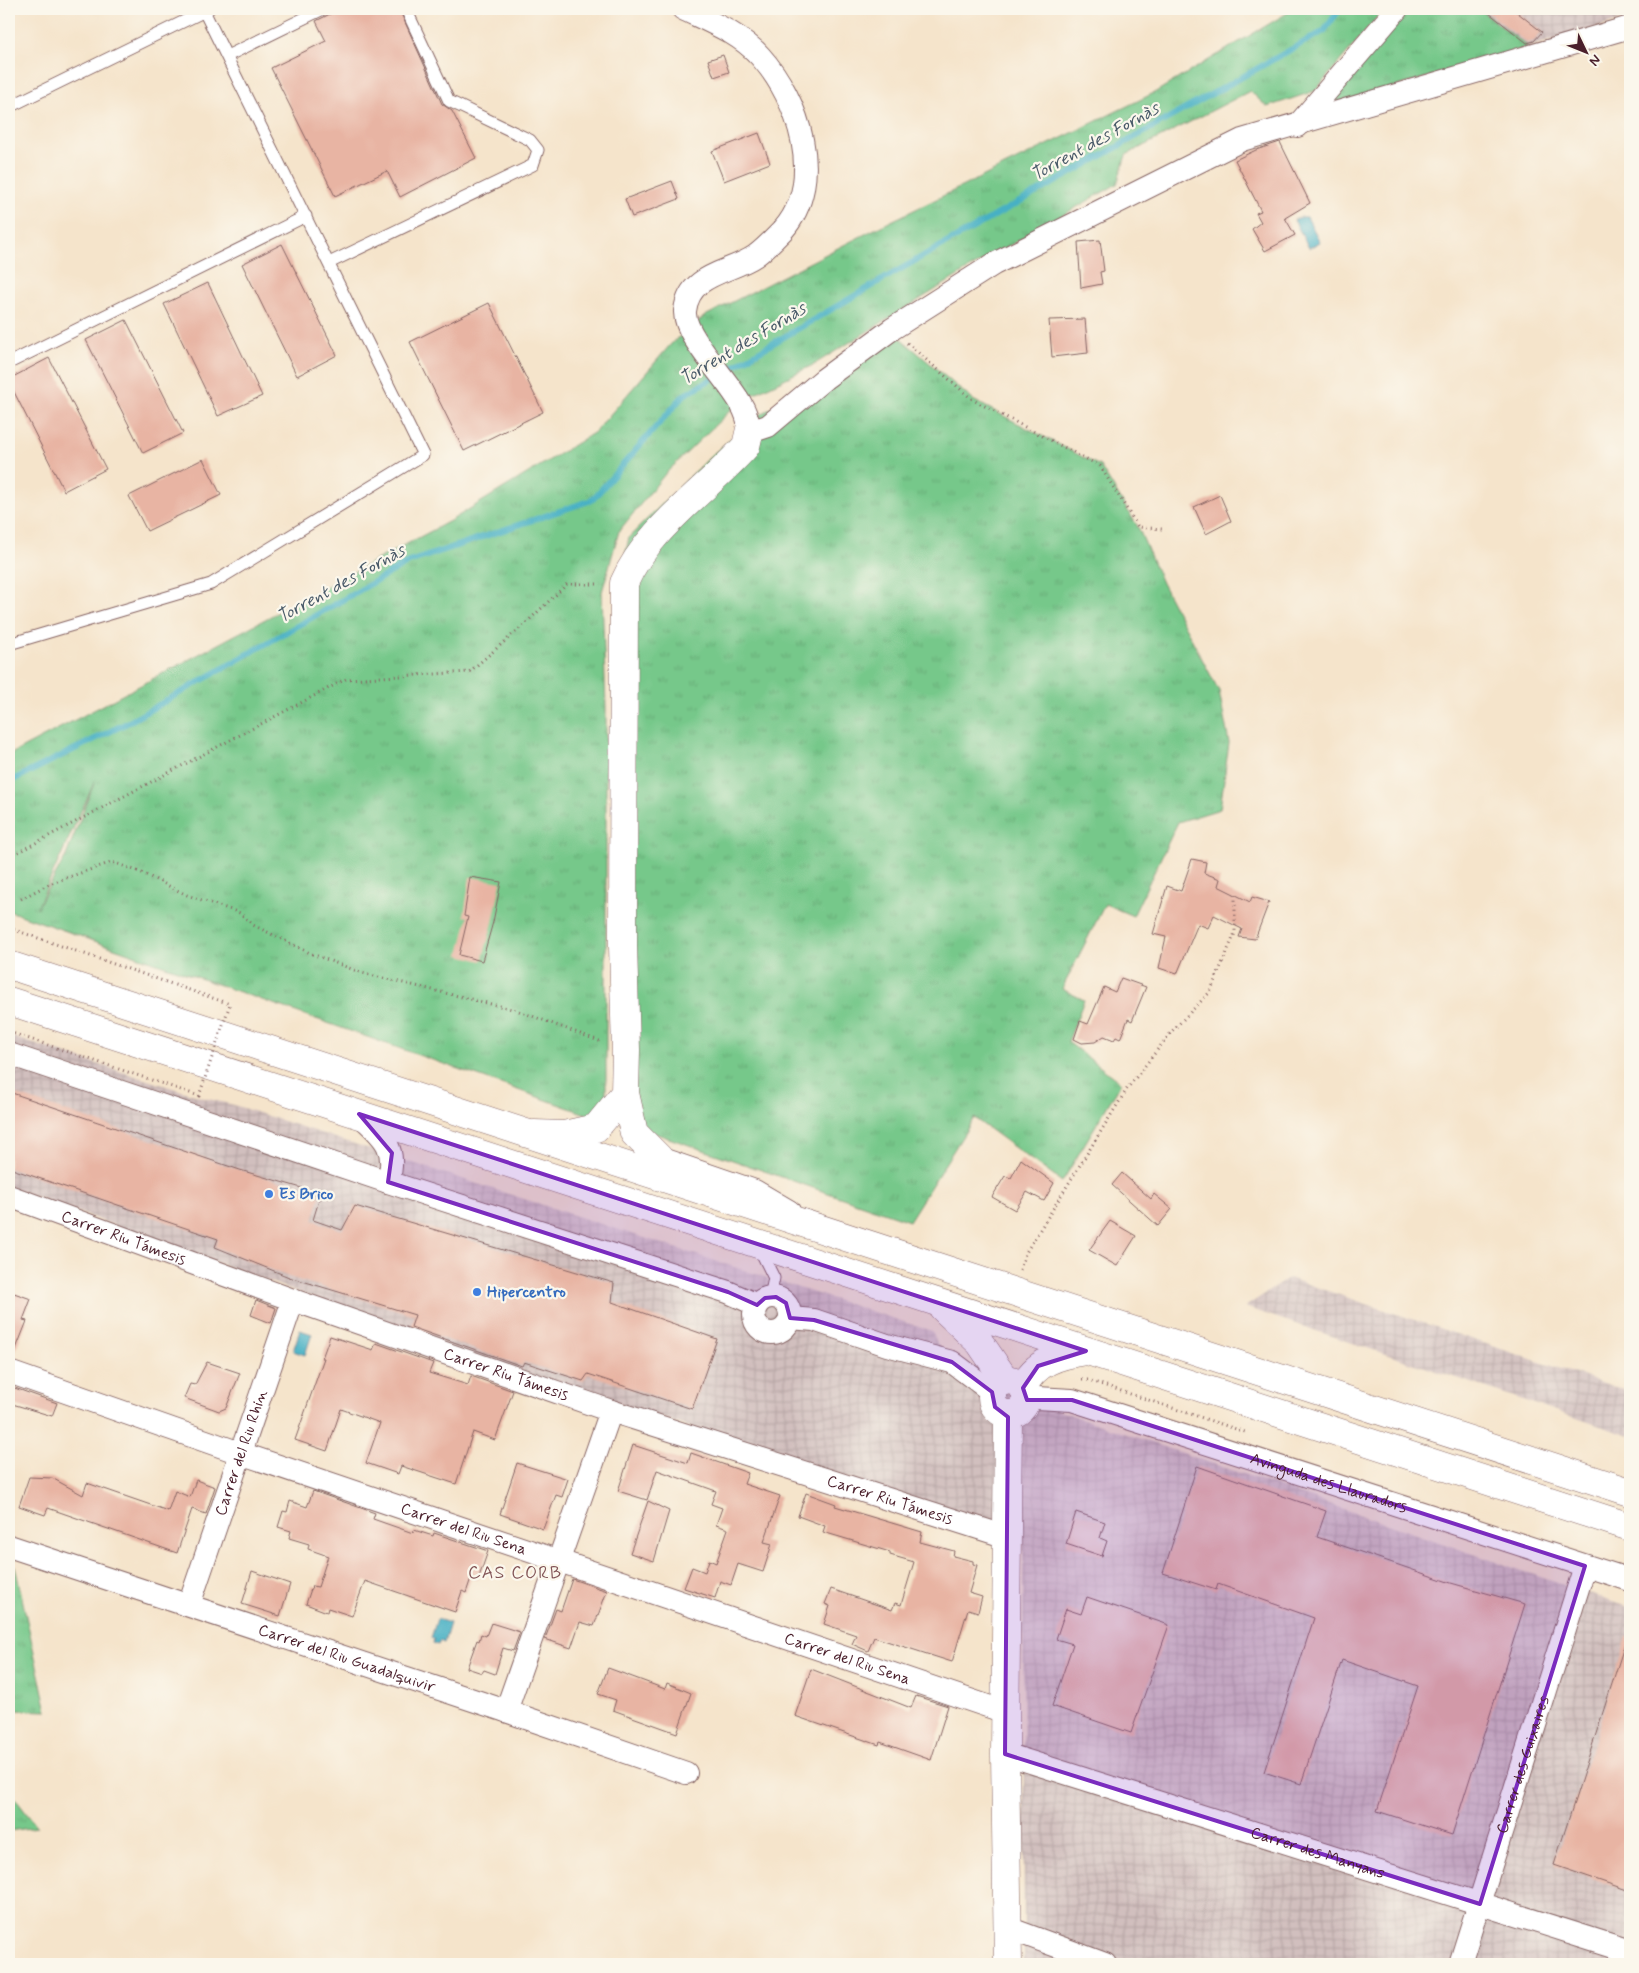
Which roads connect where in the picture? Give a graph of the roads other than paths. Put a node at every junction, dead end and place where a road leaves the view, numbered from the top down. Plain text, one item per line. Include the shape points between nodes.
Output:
1 (323, 9) edge
2 (406, 9) edge
3 (683, 9) edge
4 (1398, 9) edge
5 (205, 10) edge
6 (1630, 27) edge
7 (227, 56) junction
8 (9, 107) edge
9 (1297, 126) junction
10 (306, 216) junction
11 (328, 263) junction
12 (9, 364) edge
13 (750, 429) junction
14 (9, 644) edge
15 (9, 965) edge
16 (9, 1001) edge
17 (9, 1054) edge
18 (625, 1093) junction
19 (360, 1114) junction
20 (530, 1133) junction
21 (659, 1158) joint
22 (388, 1182) junction
23 (9, 1196) edge
24 (814, 1226) junction
25 (754, 1242) junction
26 (293, 1300) junction
27 (763, 1301) junction
28 (936, 1302) junction
29 (790, 1318) junction
30 (1086, 1351) junction
31 (9, 1372) edge
32 (1011, 1395) junction
33 (611, 1411) junction
34 (240, 1453) junction
35 (1630, 1492) edge
36 (1630, 1527) edge
37 (1007, 1537) junction
38 (9, 1546) edge
39 (559, 1560) junction
40 (1586, 1566) junction
41 (1630, 1580) edge
42 (189, 1604) junction
43 (506, 1711) junction
44 (1005, 1712) junction
45 (1005, 1754) junction
46 (686, 1773) dead end
47 (1480, 1904) junction
48 (1008, 1928) junction
49 (1630, 1951) edge
50 (1008, 1964) edge
51 (1105, 1964) edge
52 (1460, 1964) edge

1 - 7 lane
2 - 11 lane via 449,101 530,140 538,150 533,165
3 - 13 street via 735,34 760,56 781,85 803,142 806,167 799,200 784,228 755,256 697,284 685,312 690,332 741,403
4 - 9 street
5 - 7 lane
5 - 8 lane
6 - 9 street
7 - 10 lane
9 - 13 street via 1242,140 1003,260 892,329 824,379 768,426
10 - 11 lane
10 - 12 lane
11 - 14 lane via 423,454 211,584
13 - 18 main road via 746,446 648,544 632,565 624,584
15 - 20 main road
16 - 19 main road
17 - 22 street
18 - 20 main road via 596,1128 564,1135
18 - 21 main road via 634,1133
19 - 22 street via 392,1153
19 - 25 main road
20 - 24 main road
21 - 24 street via 755,1191
22 - 27 street
23 - 26 street, Carrer Riu Támesis
24 - 35 main road
25 - 27 lane via 774,1278
25 - 28 main road
26 - 33 street, Carrer Riu Támesis
26 - 34 street, Carrer del Riu Rhin
27 - 29 street via 776,1297 786,1303 790,1308
27 - 29 street via 754,1318 764,1332 782,1331
28 - 30 main road
28 - 32 main road via 980,1343
29 - 32 street via 814,1320 887,1345 952,1362
30 - 32 main road via 1065,1354 1038,1366
30 - 36 main road
31 - 34 street, Carrer del Riu Sena
32 - 37 main road
32 - 40 street, Avinguda des Llauradors via 1072,1400
33 - 37 street, Carrer Riu Támesis
33 - 39 street
34 - 39 street, Carrer del Riu Sena
34 - 42 street, Carrer del Riu Rhin
37 - 44 main road
38 - 42 street, Carrer del Riu Guadalquivir
39 - 43 street
39 - 44 street, Carrer del Riu Sena
40 - 41 street, Avinguda des Llauradors
40 - 47 street, Carrer des Guixaires
42 - 43 street, Carrer del Riu Guadalquivir
43 - 46 street, Carrer del Riu Guadalquivir
44 - 45 main road
45 - 47 street, Carrer des Manyans
45 - 48 main road
47 - 49 street, Carrer des Manyans
47 - 52 street, Carrer des Guixaires
48 - 50 main road
48 - 51 street

